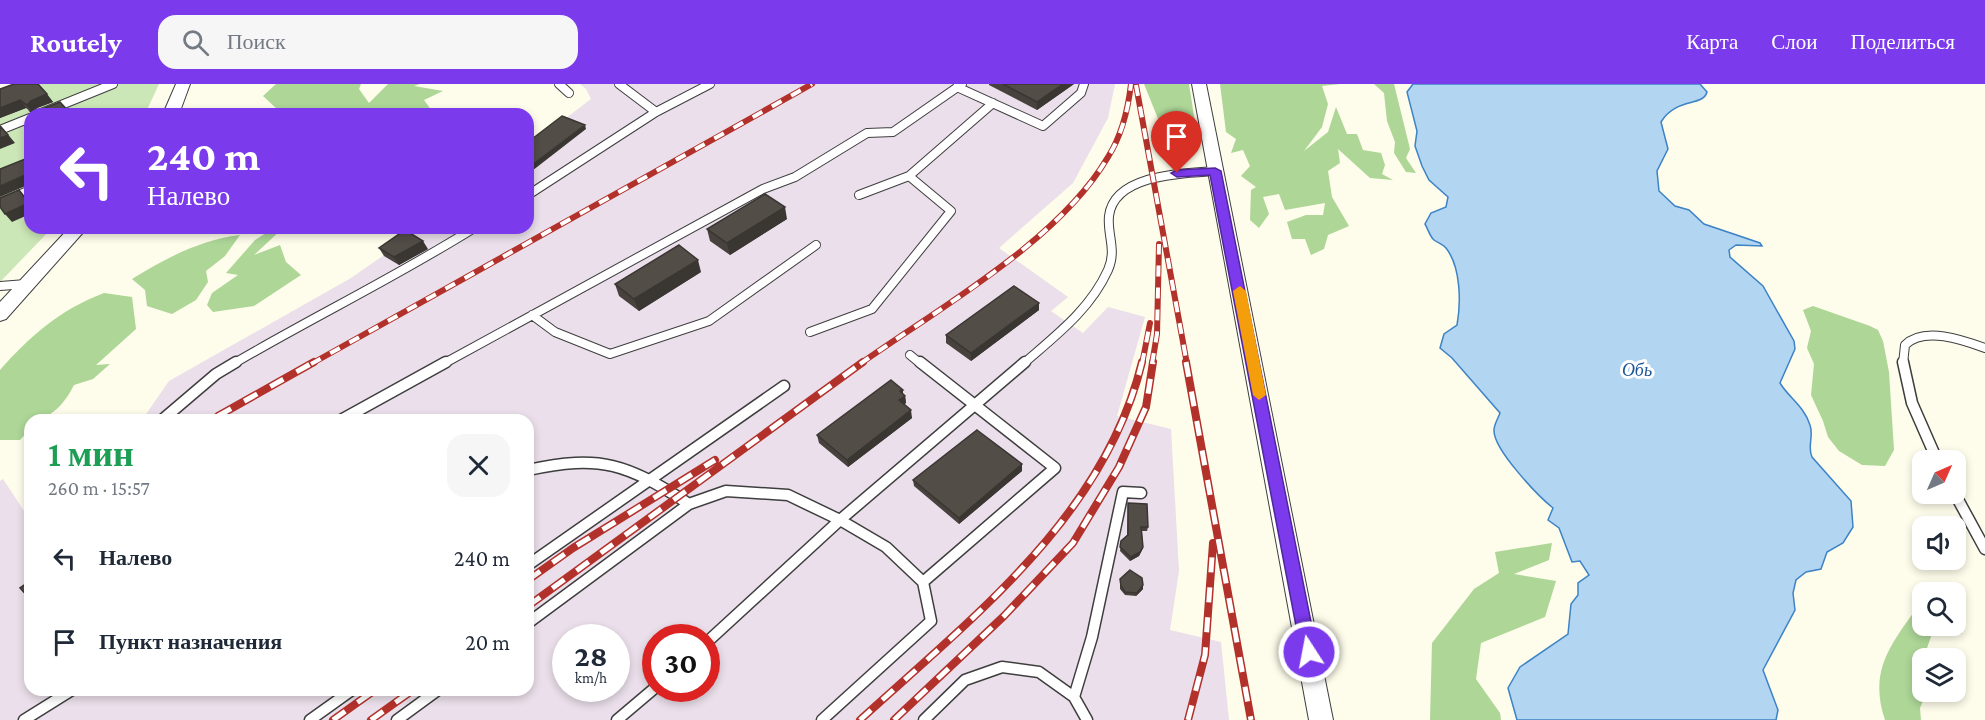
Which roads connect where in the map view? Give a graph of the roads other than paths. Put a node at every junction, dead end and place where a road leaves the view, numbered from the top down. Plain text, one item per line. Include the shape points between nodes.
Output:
1 (113, 84) edge
2 (183, 84) edge
3 (559, 84) edge
4 (619, 84) edge
5 (710, 84) edge
6 (1084, 84) edge
7 (1199, 84) edge
8 (959, 86) edge
9 (568, 93) dead end
10 (993, 103) junction
11 (54, 108) edge
12 (173, 108) edge
13 (656, 112) junction
14 (24, 120) edge
15 (0, 130) edge
16 (1215, 171) junction
17 (909, 176) junction
18 (534, 191) edge
19 (24, 193) edge
20 (859, 195) dead end
21 (0, 203) edge
22 (73, 234) edge
23 (464, 234) edge
24 (816, 245) dead end
25 (26, 284) junction
26 (0, 286) edge
27 (0, 314) edge
28 (532, 315) junction
29 (810, 332) dead end
30 (1985, 348) edge
31 (910, 355) dead end
32 (784, 386) dead end
33 (976, 404) junction
34 (169, 414) edge
35 (352, 414) edge
36 (1931, 450) edge
37 (534, 468) edge
38 (651, 480) junction
39 (1141, 493) dead end
40 (689, 504) junction
41 (1960, 504) edge
42 (840, 520) junction
43 (1985, 549) edge
44 (534, 561) edge
45 (923, 582) junction
46 (534, 619) edge
47 (720, 630) edge
48 (62, 696) edge
49 (344, 696) edge
50 (430, 696) edge
51 (1074, 697) junction
52 (642, 699) edge
53 (24, 720) edge
54 (310, 720) edge
55 (397, 720) edge
56 (617, 720) edge
57 (822, 720) edge
58 (924, 720) edge
59 (1087, 720) edge
60 (1321, 720) edge

1 - 11 lane
2 - 12 street
3 - 9 lane
4 - 13 lane
5 - 13 lane
6 - 10 lane via 1081,93 1043,126
7 - 16 street
8 - 10 lane
8 - 28 lane via 893,132 867,133 795,177 763,189
10 - 17 lane
13 - 18 lane
14 - 15 lane
16 - 33 lane via 1153,177 1116,199 1109,214 1113,255 1084,307 1070,324
16 - 60 street
17 - 20 lane
17 - 29 lane via 951,211 872,309
19 - 21 lane
22 - 25 street
23 - 34 lane via 216,374
24 - 28 lane via 709,321 610,354 555,333
25 - 26 lane
25 - 27 street
28 - 35 lane
30 - 36 lane via 1933,336 1906,343 1906,383
31 - 33 lane
32 - 38 lane
33 - 42 lane
33 - 45 lane via 1054,468
37 - 38 lane via 593,460 626,468
38 - 40 lane
38 - 44 lane
39 - 51 lane via 1123,492 1092,637
40 - 42 lane via 726,491 788,495
40 - 46 lane
41 - 43 lane
42 - 45 lane via 886,547
42 - 47 lane
45 - 57 lane via 931,621
48 - 53 lane
49 - 54 lane
50 - 55 lane
51 - 58 lane via 1040,672 1002,667 964,680
51 - 59 lane
52 - 56 lane

